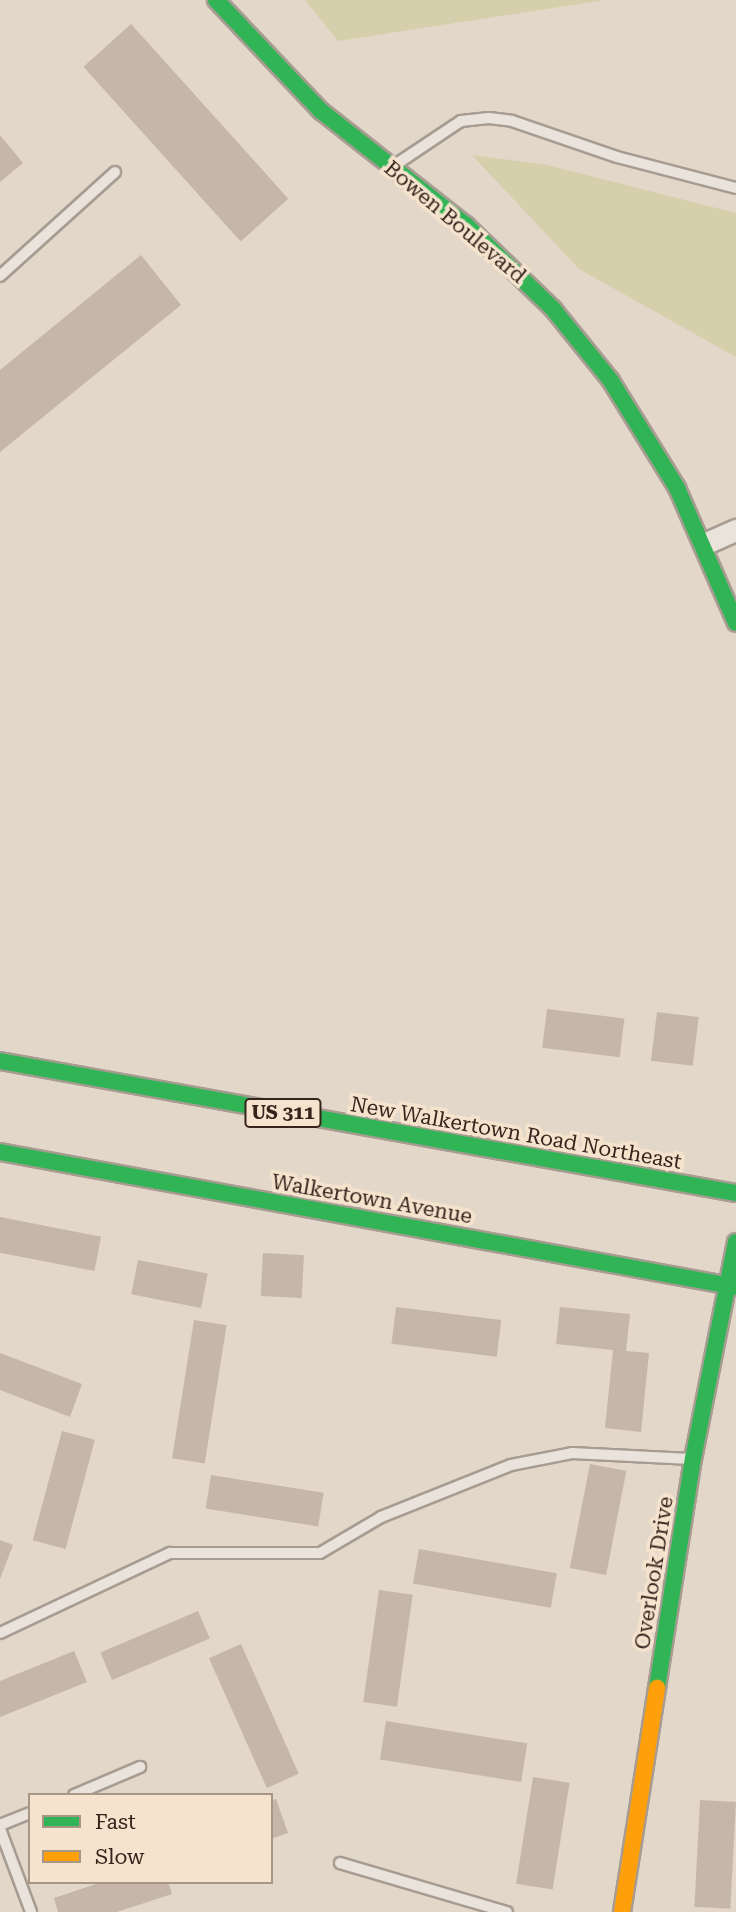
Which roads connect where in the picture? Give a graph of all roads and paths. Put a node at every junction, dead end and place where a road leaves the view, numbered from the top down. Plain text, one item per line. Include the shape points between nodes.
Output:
1 (216, 0) edge
2 (392, 168) junction
3 (115, 172) dead end
4 (736, 188) edge
5 (0, 276) edge
6 (736, 530) edge
7 (704, 544) junction
8 (736, 624) edge
9 (0, 1061) edge
10 (0, 1152) edge
11 (736, 1194) edge
12 (736, 1242) edge
13 (733, 1286) edge
14 (693, 1459) junction
15 (0, 1633) edge
16 (140, 1767) dead end
17 (79, 1793) edge
18 (28, 1814) edge
19 (0, 1827) edge
20 (340, 1863) dead end
21 (32, 1912) edge
22 (507, 1912) edge
23 (622, 1912) edge

1 - 2 street, Bowen Boulevard via 276,68
2 - 4 lane via 461,121 488,118 512,121 617,157
2 - 7 street, Bowen Boulevard via 466,225 553,309 640,425
3 - 5 lane
6 - 7 street
7 - 8 street, Bowen Boulevard
9 - 11 street, New Walkertown Road Northeast / US 311
10 - 13 street, Walkertown Avenue
12 - 13 street, Overlook Drive
13 - 14 street, Overlook Drive
14 - 15 lane via 572,1453 511,1465 381,1517 320,1553 170,1553
14 - 23 street, Overlook Drive
16 - 17 lane
18 - 19 lane
19 - 21 lane
20 - 22 lane

